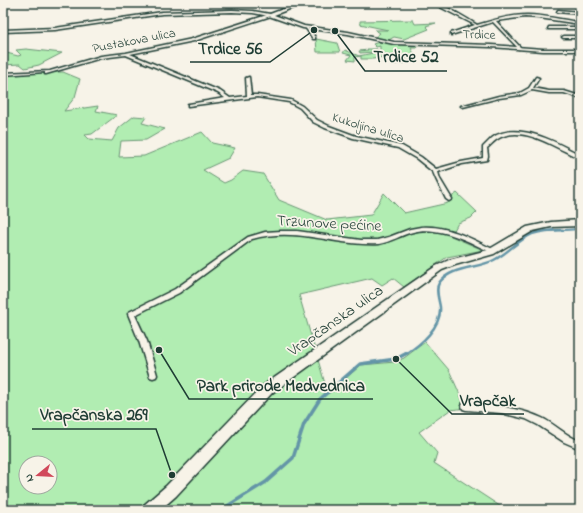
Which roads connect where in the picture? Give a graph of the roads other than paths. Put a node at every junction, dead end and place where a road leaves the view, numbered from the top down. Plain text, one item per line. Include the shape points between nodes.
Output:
1 (303, 3) edge
2 (432, 3) edge
3 (558, 11) dead end
4 (580, 13) edge
5 (270, 15) junction
6 (494, 21) junction
7 (580, 23) edge
8 (476, 25) junction
9 (306, 28) junction
10 (549, 28) dead end
11 (580, 28) edge
12 (3, 31) edge
13 (452, 34) dead end
14 (564, 37) dead end
15 (580, 37) edge
16 (314, 38) dead end
17 (519, 48) junction
18 (580, 50) edge
19 (126, 54) junction
20 (53, 71) junction
21 (46, 73) dead end
22 (3, 74) edge
23 (248, 78) dead end
24 (537, 78) dead end
25 (531, 89) junction
26 (249, 96) junction
27 (580, 97) edge
28 (229, 99) junction
29 (189, 105) dead end
30 (463, 106) dead end
31 (580, 157) edge
32 (435, 171) junction
33 (449, 200) dead end
34 (580, 223) edge
35 (493, 251) junction
36 (153, 375) dead end
37 (466, 406) dead end
38 (580, 446) edge
39 (149, 510) edge

1 - 5 street
2 - 8 street
3 - 4 street
5 - 9 street, Trdice
5 - 12 street, Trdice via 232,11 162,13 55,29
5 - 19 street, Pustakova ulica via 202,38
6 - 7 street via 513,17 533,17
6 - 8 street
6 - 17 street
8 - 13 street
9 - 16 street
9 - 17 street, Trdice via 394,43
10 - 11 street
14 - 15 street
17 - 18 street, Trdice
19 - 20 street, Pustakova ulica via 101,57
19 - 28 street via 219,92
20 - 21 street, Pustakova ulica
20 - 22 street
23 - 26 street
24 - 25 street
25 - 27 street via 564,92
25 - 30 street via 522,94
26 - 28 street, Kukoljina ulica
26 - 32 street, Kukoljina ulica via 293,102 327,127 355,137 400,147
28 - 29 street, Kukoljina ulica
31 - 32 street via 543,139 529,134 513,133 491,140 485,148 485,159
32 - 33 street
34 - 35 street, Vrapčanska ulica via 533,228 521,232
35 - 36 street, Trzunove pećine via 456,234 435,229 411,230 391,240 376,242 289,234 257,235 177,291 131,314 143,341
35 - 39 street, Vrapčanska ulica via 439,268 268,389 171,491
37 - 38 street via 524,415 542,422 560,436

